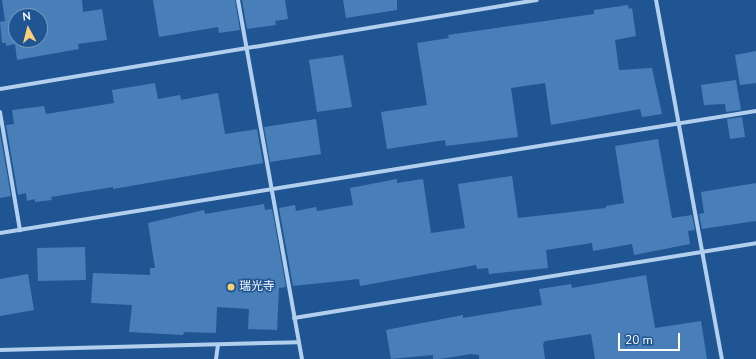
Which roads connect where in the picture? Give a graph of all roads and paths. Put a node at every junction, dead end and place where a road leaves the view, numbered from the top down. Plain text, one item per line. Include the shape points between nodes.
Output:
1 (238, 0) edge
2 (537, 0) edge
3 (656, 0) edge
4 (246, 46) junction
5 (0, 88) edge
6 (756, 111) edge
7 (0, 112) edge
8 (679, 124) junction
9 (272, 189) junction
10 (20, 230) junction
11 (0, 233) edge
12 (756, 243) edge
13 (702, 252) junction
14 (294, 318) junction
15 (298, 342) junction
16 (218, 345) junction
17 (0, 350) edge
18 (216, 359) edge
19 (302, 359) edge
20 (722, 359) edge

1 - 4 street
2 - 4 street
3 - 8 street
4 - 5 street
4 - 9 street
6 - 8 street
7 - 10 street
8 - 9 street
8 - 13 street
9 - 10 street
9 - 14 street
10 - 11 street
12 - 13 street
13 - 14 street
13 - 20 street
14 - 15 street
15 - 16 street
15 - 19 street
16 - 17 street
16 - 18 street

